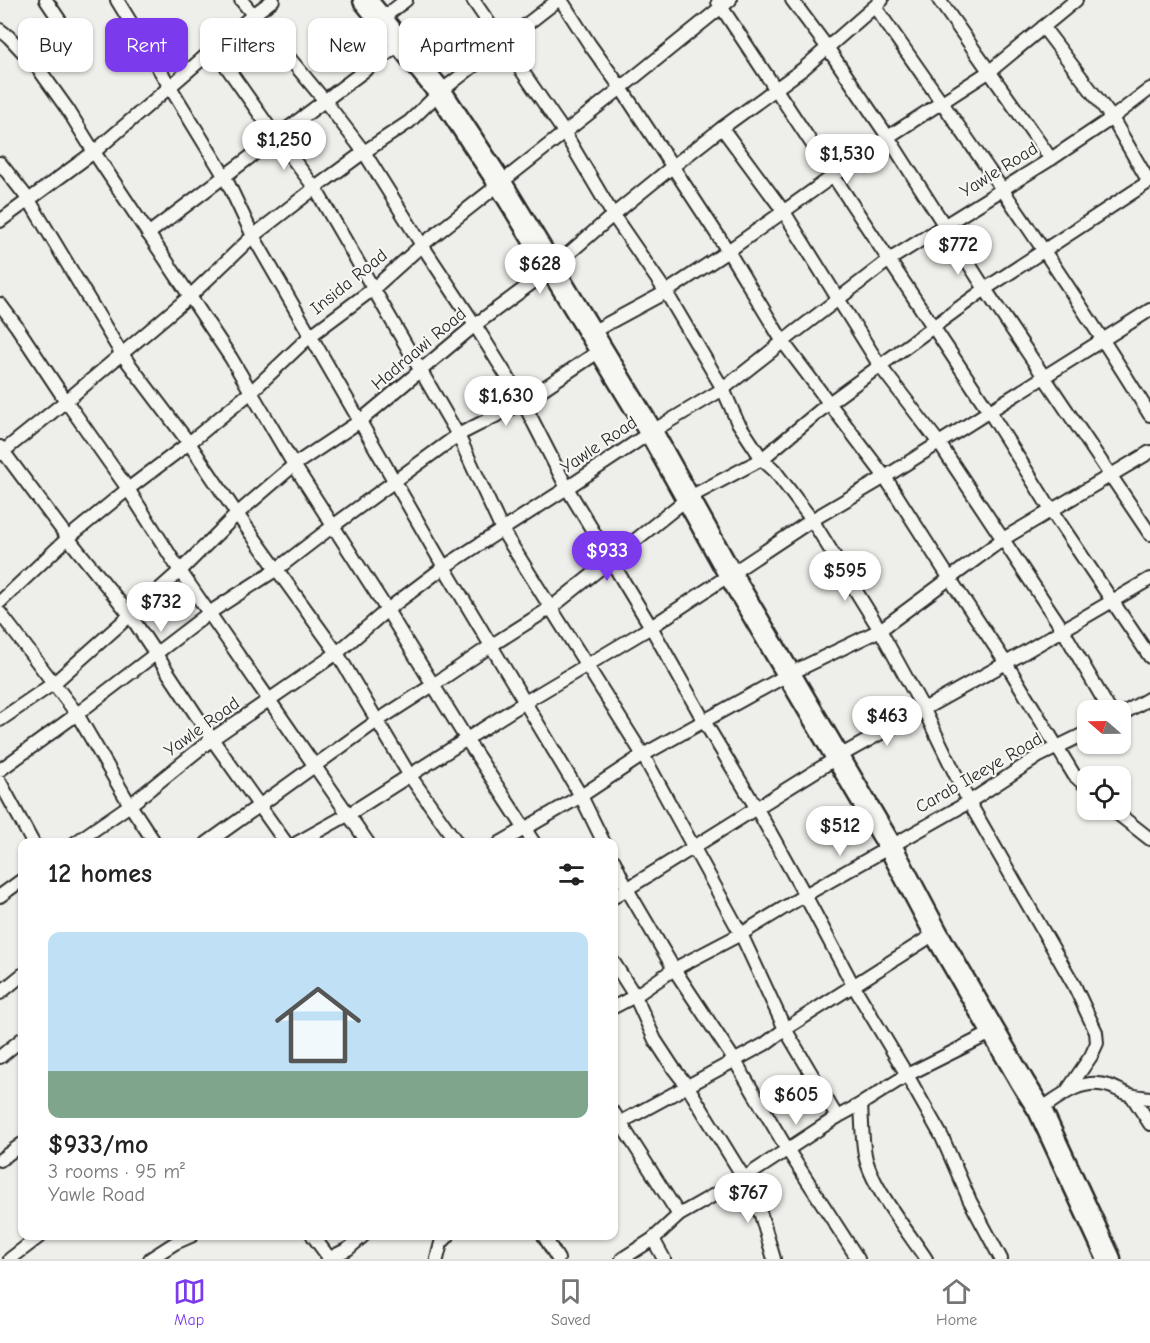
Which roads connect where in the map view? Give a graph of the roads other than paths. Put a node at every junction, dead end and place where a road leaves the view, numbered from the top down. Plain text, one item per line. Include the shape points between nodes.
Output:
1 (46, 0) edge
2 (117, 0) edge
3 (241, 0) edge
4 (273, 0) edge
5 (365, 0) edge
6 (406, 0) edge
7 (474, 0) edge
8 (560, 0) edge
9 (792, 0) edge
10 (939, 0) edge
11 (1076, 0) edge
12 (723, 2) edge
13 (878, 3) edge
14 (253, 15) junction
15 (58, 18) edge
16 (250, 18) edge
17 (378, 18) edge
18 (383, 18) edge
19 (485, 18) edge
20 (535, 19) edge
21 (1043, 27) junction
22 (387, 28) edge
23 (0, 30) edge
24 (399, 41) edge
25 (399, 45) edge
26 (827, 47) junction
27 (200, 61) edge
28 (990, 71) junction
29 (230, 72) edge
30 (424, 72) edge
31 (467, 72) edge
32 (522, 72) edge
33 (170, 87) junction
34 (621, 88) junction
35 (775, 89) junction
36 (1150, 89) edge
37 (441, 93) junction
38 (325, 101) junction
39 (942, 102) junction
40 (1112, 118) junction
41 (722, 128) junction
42 (564, 132) junction
43 (276, 137) junction
44 (888, 137) junction
45 (94, 152) junction
46 (364, 152) junction
47 (1051, 159) junction
48 (0, 163) edge
49 (672, 167) junction
50 (834, 176) junction
51 (225, 177) junction
52 (1149, 181) edge
53 (500, 183) junction
54 (315, 188) junction
55 (1001, 189) junction
56 (29, 200) junction
57 (784, 212) junction
58 (613, 215) junction
59 (0, 221) edge
60 (943, 226) junction
61 (148, 234) junction
62 (253, 236) junction
63 (422, 245) junction
64 (1045, 250) junction
65 (728, 251) junction
66 (889, 260) junction
67 (552, 268) junction
68 (373, 289) junction
69 (984, 289) junction
70 (666, 292) junction
71 (189, 297) junction
72 (840, 299) junction
73 (0, 304) edge
74 (1150, 310) edge
75 (476, 325) junction
76 (933, 326) junction
77 (310, 336) junction
78 (1103, 339) junction
79 (596, 341) junction
80 (783, 342) junction
81 (122, 353) junction
82 (880, 366) junction
83 (420, 371) junction
84 (1044, 376) junction
85 (723, 389) junction
86 (250, 392) junction
87 (66, 401) junction
88 (523, 402) junction
89 (829, 403) junction
90 (989, 411) junction
91 (1150, 415) edge
92 (360, 421) junction
93 (651, 432) junction
94 (458, 435) junction
95 (189, 442) junction
96 (939, 443) junction
97 (1, 451) edge
98 (1150, 452) edge
99 (762, 459) junction
100 (294, 465) junction
101 (1110, 476) junction
102 (885, 477) junction
103 (395, 481) junction
104 (567, 488) junction
105 (128, 489) junction
106 (688, 498) junction
107 (1051, 510) junction
108 (237, 514) junction
109 (812, 520) junction
110 (333, 526) junction
111 (502, 530) junction
112 (1150, 534) edge
113 (68, 538) junction
114 (1003, 539) junction
115 (610, 560) junction
116 (444, 567) junction
117 (277, 569) junction
118 (180, 571) junction
119 (730, 574) junction
120 (950, 579) junction
121 (1150, 579) edge
122 (1112, 601) junction
123 (0, 602) edge
124 (552, 607) junction
125 (387, 610) junction
126 (0, 613) edge
127 (209, 613) junction
128 (130, 615) junction
129 (651, 627) junction
130 (880, 630) junction
131 (1063, 630) junction
132 (492, 645) junction
133 (157, 653) junction
134 (337, 653) junction
135 (1150, 657) edge
136 (1006, 663) junction
137 (587, 665) junction
138 (789, 674) junction
139 (54, 683) junction
140 (433, 685) junction
141 (1150, 698) edge
142 (270, 700) junction
143 (1104, 700) edge
144 (525, 702) junction
145 (1131, 709) edge
146 (924, 710) junction
147 (77, 714) junction
148 (0, 720) edge
149 (377, 721) junction
150 (704, 721) junction
151 (1077, 738) edge
152 (212, 739) junction
153 (467, 740) junction
154 (1058, 748) junction
155 (643, 755) junction
156 (838, 758) junction
157 (315, 766) junction
158 (0, 770) edge
159 (410, 776) junction
160 (1077, 778) edge
161 (0, 782) edge
162 (581, 796) junction
163 (969, 802) junction
164 (130, 805) junction
165 (259, 805) junction
166 (757, 809) junction
167 (349, 814) junction
168 (1126, 820) edge
169 (525, 828) junction
170 (30, 838) edge
171 (82, 838) edge
172 (152, 838) edge
173 (214, 838) edge
174 (282, 838) edge
175 (306, 838) edge
176 (365, 838) edge
177 (453, 838) edge
178 (508, 838) edge
179 (531, 838) edge
180 (602, 838) edge
181 (1150, 839) edge
182 (890, 846) junction
183 (694, 847) junction
184 (618, 870) edge
185 (18, 883) edge
186 (627, 889) junction
187 (618, 895) edge
188 (805, 895) junction
189 (0, 896) edge
190 (936, 933) junction
191 (741, 934) junction
192 (618, 969) edge
193 (674, 969) junction
194 (18, 978) edge
195 (853, 985) junction
196 (0, 993) edge
197 (635, 996) junction
198 (618, 1005) edge
199 (785, 1029) junction
200 (993, 1032) junction
201 (18, 1043) edge
202 (0, 1057) edge
203 (735, 1061) junction
204 (907, 1074) junction
205 (688, 1087) junction
206 (1067, 1091) junction
207 (1132, 1096) junction
208 (1150, 1098) edge
209 (861, 1104) junction
210 (1040, 1110) junction
211 (837, 1117) junction
212 (618, 1119) edge
213 (618, 1123) edge
214 (1150, 1124) edge
215 (18, 1147) edge
216 (788, 1149) junction
217 (0, 1160) edge
218 (744, 1178) junction
219 (679, 1215) junction
220 (653, 1239) junction
221 (35, 1240) edge
222 (182, 1240) edge
223 (316, 1240) edge
224 (358, 1240) edge
225 (442, 1240) edge
226 (546, 1240) edge
227 (10, 1259) edge
228 (150, 1259) edge
229 (329, 1259) edge
230 (437, 1259) edge
231 (558, 1259) edge
232 (622, 1259) edge
233 (664, 1259) edge
234 (774, 1259) edge
235 (858, 1259) edge
236 (926, 1259) edge
237 (1001, 1259) edge
238 (1109, 1259) edge

1 - 15 street
2 - 33 street
3 - 14 street
4 - 14 street
5 - 17 highway
6 - 18 street
7 - 19 street
8 - 20 street
8 - 34 street
9 - 26 street
10 - 28 street
11 - 21 street
12 - 34 street, Insida Road
12 - 35 street
13 - 26 street, Hadraawi Road
13 - 39 street
14 - 16 street
14 - 38 street
21 - 28 street
21 - 40 street
22 - 24 highway
23 - 45 street via 38,68
25 - 38 street
26 - 35 street, Hadraawi Road
26 - 44 street
27 - 33 street
28 - 39 street
28 - 47 street
29 - 43 street
30 - 37 highway
31 - 37 street
32 - 42 street
33 - 45 street
33 - 51 street
34 - 42 street, Insida Road
34 - 49 street
35 - 41 street, Hadraawi Road
35 - 50 street
36 - 40 street, Yawle Road
37 - 46 street via 409,122
37 - 53 highway
38 - 43 street
38 - 46 street
39 - 44 street
39 - 55 street
40 - 47 street, Yawle Road
40 - 52 street
41 - 49 street, Hadraawi Road
41 - 57 street
42 - 53 street, Insida Road
42 - 58 street
43 - 51 street
43 - 54 street
44 - 50 street
44 - 60 street
45 - 56 street
45 - 61 street
46 - 54 street
46 - 63 street
47 - 55 street, Yawle Road
48 - 56 street
49 - 58 street, Hadraawi Road
49 - 65 street
50 - 57 street
50 - 66 street
51 - 61 street
51 - 62 street
52 - 64 street
53 - 63 street, Insida Road
53 - 67 highway
54 - 62 street
54 - 68 street
55 - 60 street, Yawle Road
55 - 64 street
56 - 59 street
56 - 81 street
57 - 65 street
57 - 72 street
58 - 67 street, Hadraawi Road
58 - 70 street
60 - 66 street, Yawle Road
60 - 69 street
61 - 71 street
62 - 71 street
62 - 77 street
63 - 68 street, Insida Road
63 - 75 street
64 - 69 street
64 - 78 street
65 - 70 street
65 - 80 street
66 - 72 street, Yawle Road
66 - 76 street
67 - 75 street, Hadraawi Road
67 - 79 highway
68 - 77 street, Insida Road
68 - 83 street
69 - 76 street
69 - 84 street
70 - 79 street
70 - 85 street
71 - 81 street
71 - 86 street
72 - 80 street, Yawle Road
72 - 82 street
73 - 87 street
74 - 78 street
75 - 83 street, Hadraawi Road
75 - 88 street
76 - 82 street
76 - 90 street
77 - 86 street, Insida Road
77 - 92 street
78 - 84 street
78 - 91 street
79 - 88 street
79 - 93 highway
80 - 85 street, Yawle Road
80 - 89 street
81 - 87 street
81 - 95 street
82 - 89 street
82 - 96 street
83 - 92 street, Hadraawi Road
83 - 94 street
84 - 90 street
84 - 101 street
85 - 93 street, Yawle Road
85 - 99 street via 737,421
86 - 95 street, Insida Road
86 - 100 street
87 - 97 street
87 - 105 street
88 - 94 street
88 - 104 street
89 - 99 street
89 - 102 street
90 - 96 street
90 - 107 street
92 - 100 street, Hadraawi Road
92 - 103 street
93 - 104 street, Yawle Road
93 - 106 highway
94 - 103 street
94 - 111 street
95 - 105 street, Insida Road
95 - 108 street
96 - 102 street
96 - 114 street
97 - 113 street
98 - 101 street
99 - 106 street
99 - 109 street
100 - 108 street, Hadraawi Road
100 - 110 street
101 - 107 street
101 - 112 street
102 - 109 street
102 - 120 street
103 - 110 street
103 - 116 street
104 - 111 street, Yawle Road
104 - 115 street
105 - 113 street, Insida Road
105 - 118 street
106 - 115 street
106 - 119 highway
107 - 114 street
107 - 122 street
108 - 117 street
108 - 118 street, Hadraawi Road
109 - 119 street
109 - 130 street
110 - 117 street
110 - 125 street
111 - 116 street, Yawle Road
111 - 124 street
113 - 123 street, Insida Road
113 - 128 street
114 - 120 street
114 - 131 street
115 - 124 street
115 - 129 street
116 - 125 street, Yawle Road
116 - 132 street
117 - 127 street
117 - 134 street
118 - 127 street
118 - 128 street, Hadraawi Road
119 - 129 street
119 - 138 highway
120 - 130 street
120 - 136 street
121 - 122 street
122 - 131 street
122 - 135 street
124 - 132 street
124 - 137 street
125 - 134 street, Yawle Road
125 - 140 street
126 - 139 street
127 - 133 street
127 - 142 street
128 - 133 street
128 - 139 street, Hadraawi Road
129 - 137 street
129 - 150 street
130 - 138 street
130 - 146 street
131 - 136 street
131 - 143 street
132 - 140 street
132 - 144 street
133 - 147 street
133 - 152 street
134 - 142 street, Yawle Road
134 - 149 street
136 - 146 street
136 - 154 street
137 - 144 street
137 - 155 street
138 - 150 street
138 - 156 highway
139 - 147 street
139 - 148 street, Hadraawi Road
140 - 149 street
140 - 153 street
141 - 145 street
142 - 152 street, Yawle Road
142 - 157 street
144 - 153 street
144 - 162 street
146 - 156 street
146 - 163 street
147 - 158 street
147 - 164 street
149 - 157 street
149 - 159 street
150 - 155 street
150 - 166 street
151 - 154 street, Carab Ileeye Road
152 - 164 street, Yawle Road
152 - 165 street
153 - 159 street
153 - 169 street
154 - 160 street
154 - 163 street, Carab Ileeye Road via 1039,756
155 - 162 street
155 - 183 street
156 - 166 street
156 - 182 highway
157 - 165 street
157 - 167 street
159 - 167 street
159 - 177 street
161 - 170 street
162 - 169 street
162 - 180 street
163 - 182 street, Carab Ileeye Road
163 - 206 street via 1074,985 1096,1032 1097,1043 1091,1056
164 - 171 street, Yawle Road
164 - 172 street
165 - 173 street
165 - 174 street
166 - 183 street
166 - 188 street
167 - 175 street
167 - 176 street
168 - 181 street
169 - 178 street
169 - 179 street
182 - 188 street, Carab Ileeye Road
182 - 190 highway
183 - 186 street
183 - 191 street
184 - 186 street
185 - 189 street
186 - 187 street
186 - 193 street
188 - 191 street, Carab Ileeye Road
188 - 195 street
190 - 195 street
190 - 200 highway
191 - 193 street, Carab Ileeye Road
191 - 199 street
192 - 197 street
193 - 197 street, Carab Ileeye Road
193 - 203 street
194 - 196 street
195 - 199 street
195 - 204 street
197 - 198 street, Carab Ileeye Road
197 - 205 street via 655,1040
199 - 203 street
199 - 211 street
200 - 204 street
200 - 210 highway
201 - 202 street
203 - 205 street
203 - 216 street
204 - 209 street
204 - 237 street
205 - 212 street
205 - 218 street
206 - 207 street via 1099,1083
206 - 210 street
207 - 208 street
207 - 214 street
209 - 211 street
209 - 236 street via 865,1157 876,1184
210 - 238 highway
211 - 216 street
213 - 219 street
215 - 217 street
216 - 218 street
216 - 235 street
218 - 219 street
218 - 234 street
219 - 220 street
220 - 232 street
220 - 233 street
221 - 227 street
222 - 228 street
223 - 229 street
224 - 229 street
225 - 230 street
226 - 231 street

